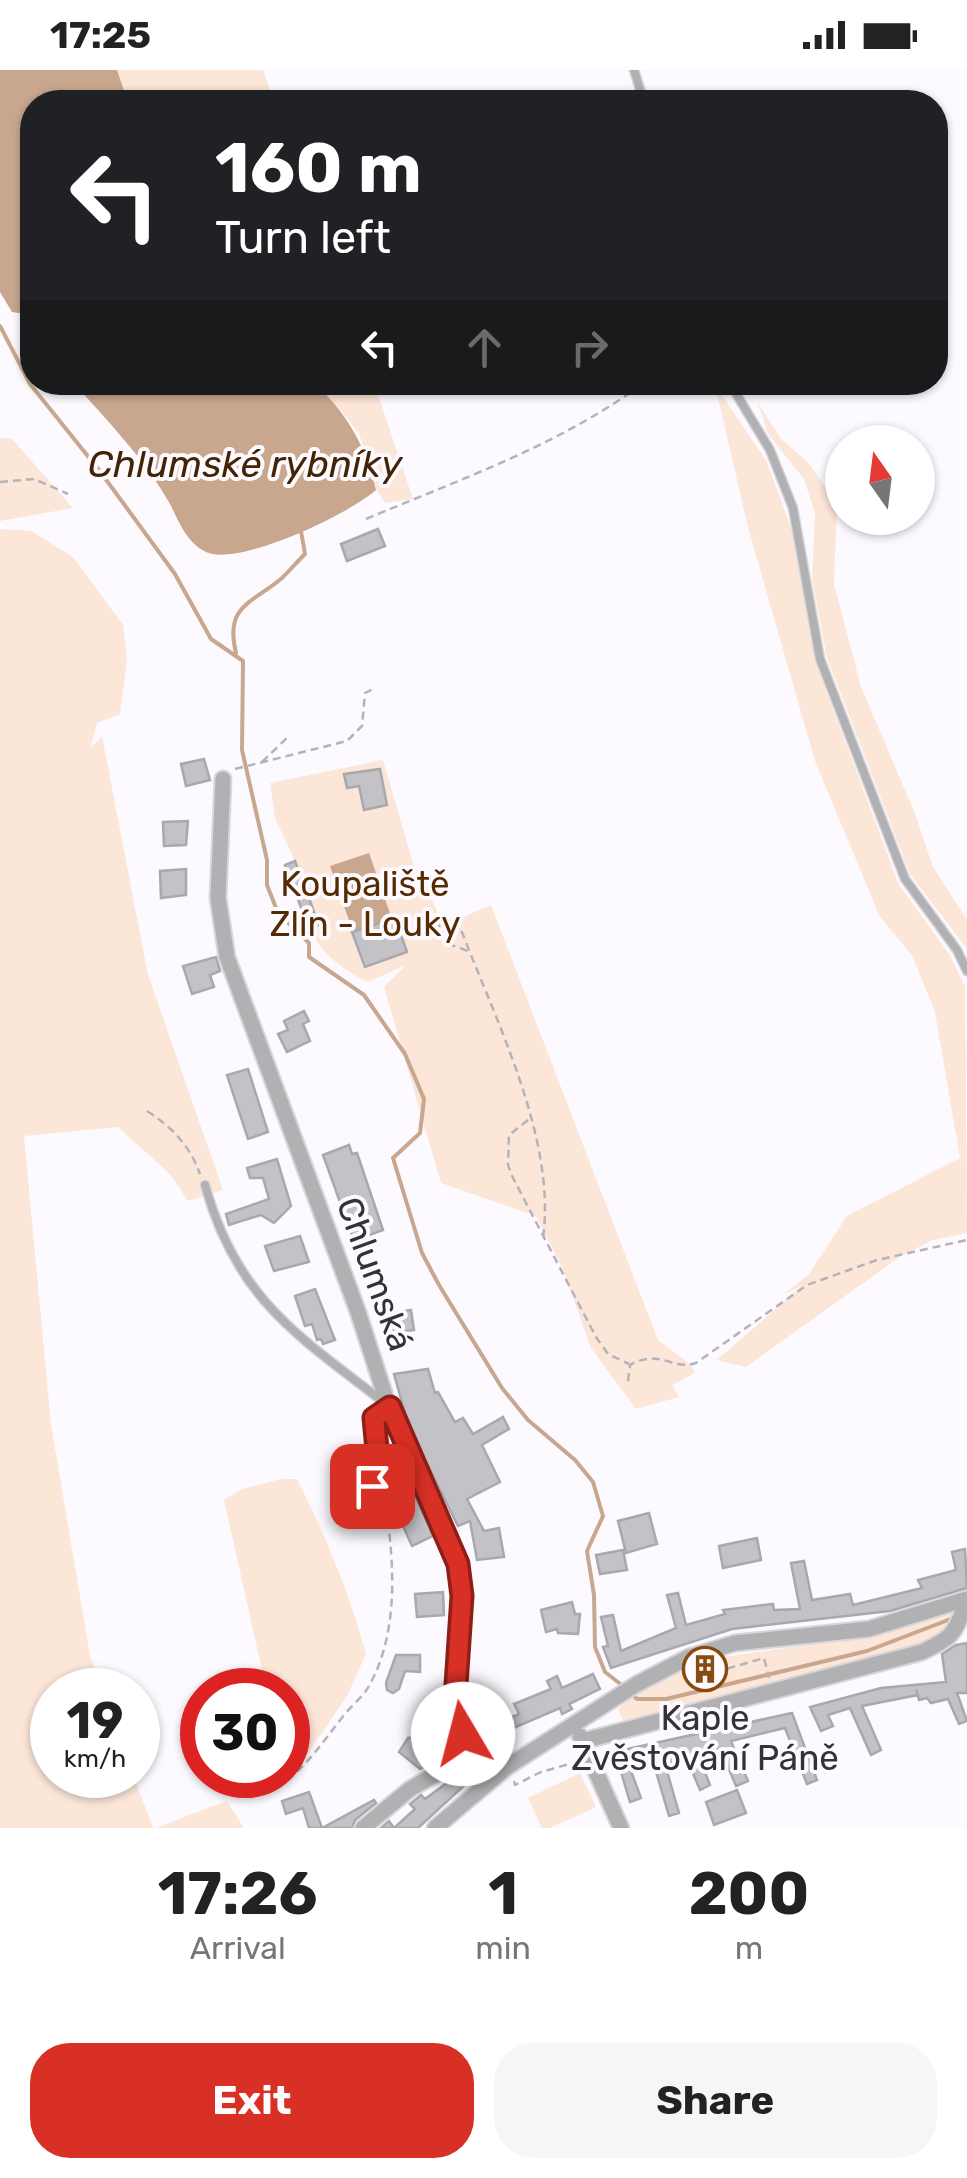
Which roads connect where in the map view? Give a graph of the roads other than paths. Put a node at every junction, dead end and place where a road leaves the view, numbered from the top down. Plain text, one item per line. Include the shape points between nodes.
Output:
1 (737, 395) edge
2 (223, 779) dead end
3 (967, 970) edge
4 (205, 1184) road end
5 (390, 1407) junction
6 (366, 1511) dead end
7 (965, 1607) edge
8 (573, 1726) junction
9 (583, 1741) junction
10 (472, 1753) junction
11 (498, 1774) junction
12 (363, 1828) edge
13 (434, 1828) edge
14 (621, 1828) edge

1 - 3 lane via 770,450 793,508 820,659 905,878
2 - 5 street, Chlumská via 218,898 227,956
4 - 5 lane via 218,1230 259,1298
5 - 6 lane via 374,1418 378,1460
5 - 10 street, Chlumská via 458,1564 457,1707
7 - 8 street via 896,1624 735,1643 689,1657
7 - 9 street via 950,1639 922,1652
8 - 9 street
8 - 11 street
9 - 14 street
10 - 11 street
10 - 12 street via 410,1789
11 - 13 street

